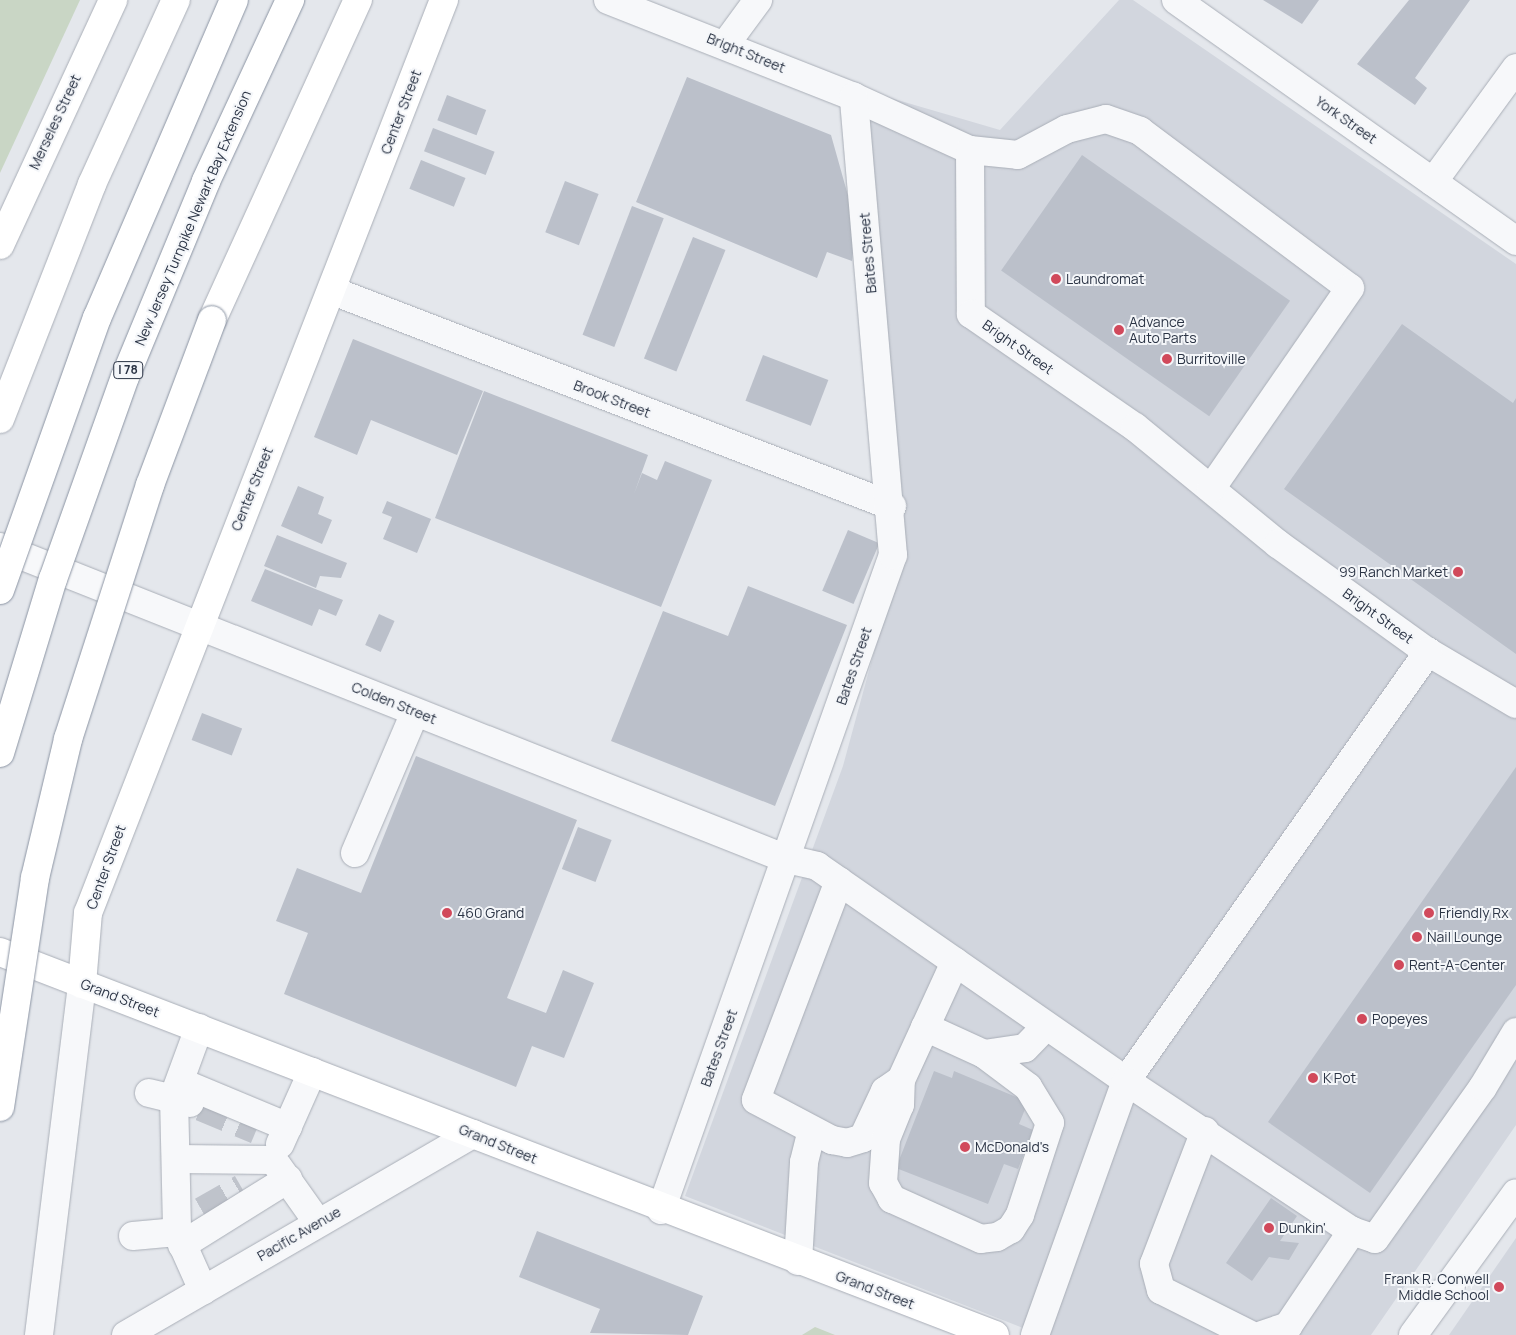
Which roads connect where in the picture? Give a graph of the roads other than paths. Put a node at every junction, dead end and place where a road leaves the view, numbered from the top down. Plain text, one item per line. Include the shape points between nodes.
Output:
1 (113, 0) edge
2 (176, 0) edge
3 (234, 0) edge
4 (290, 0) edge
5 (358, 0) edge
6 (444, 0) edge
7 (608, 0) edge
8 (758, 0) edge
9 (1176, 0) edge
10 (725, 45) junction
11 (1516, 68) edge
12 (854, 97) junction
13 (970, 150) junction
14 (1433, 182) junction
15 (1516, 241) edge
16 (0, 245) edge
17 (333, 291) junction
18 (0, 419) edge
19 (1211, 489) junction
20 (892, 506) junction
21 (0, 548) edge
22 (0, 590) edge
23 (197, 626) junction
24 (1428, 652) junction
25 (1516, 704) edge
26 (415, 712) junction
27 (0, 753) edge
28 (355, 853) dead end
29 (787, 859) junction
30 (839, 881) junction
31 (0, 952) edge
32 (955, 962) junction
33 (82, 984) junction
34 (1046, 1026) junction
35 (926, 1027) junction
36 (199, 1028) junction
37 (1516, 1032) edge
38 (984, 1054) junction
39 (312, 1072) junction
40 (901, 1080) junction
41 (1126, 1081) junction
42 (179, 1102) junction
43 (0, 1107) edge
44 (812, 1131) junction
45 (1205, 1131) junction
46 (473, 1134) junction
47 (273, 1151) junction
48 (176, 1159) junction
49 (238, 1182) tunnel mouth
50 (1516, 1193) edge
51 (661, 1210) junction
52 (185, 1220) junction
53 (318, 1223) junction
54 (1352, 1231) junction
55 (133, 1236) dead end
56 (798, 1261) junction
57 (203, 1290) junction
58 (39, 1335) edge
59 (126, 1335) edge
60 (996, 1335) edge
61 (1035, 1335) edge
62 (1251, 1335) edge
63 (1262, 1335) edge
64 (1414, 1335) edge

1 - 16 main road, Merseles Street
2 - 18 main road via 62,258
3 - 22 main road, bridge via 97,318
4 - 27 main road, New Jersey Turnpike Newark Bay Extension / I 78, bridge via 206,181 122,385 53,579
5 - 43 main road, bridge via 212,320 150,485 68,738 35,878
6 - 17 main road, Center Street
7 - 10 street, Bright Street
8 - 10 street
9 - 14 street, York Street
10 - 12 street, Bright Street
11 - 14 street
12 - 13 street, Bright Street
12 - 20 street, Bates Street
13 - 19 street, Bright Street via 971,314 1135,427
13 - 19 street via 1018,155 1067,129 1106,119 1140,131 1350,288
14 - 15 street, York Street
17 - 20 street, Brook Street
17 - 23 main road, Center Street
19 - 24 street, Bright Street via 1278,544
20 - 29 street, Bates Street via 893,555
21 - 23 street, Colden Street
23 - 26 street, Colden Street
23 - 33 main road, Center Street via 88,913
24 - 25 street, Bright Street
24 - 41 street
26 - 28 street
26 - 29 street, Colden Street
29 - 30 street, Colden Street via 817,866
29 - 51 street, Bates Street
30 - 32 street, Colden Street
30 - 44 street via 756,1100
31 - 33 main road, Grand Street
32 - 34 street, Colden Street
32 - 35 street
33 - 36 main road, Grand Street
33 - 58 street
34 - 38 street via 1025,1048
34 - 41 street, Colden Street
35 - 38 street
35 - 40 street
36 - 39 main road, Grand Street
36 - 42 street
37 - 54 street, Colden Street via 1483,1087 1375,1239
38 - 40 street via 1028,1087 1050,1123 1020,1215 1011,1229 997,1237 981,1239 892,1198 883,1183 886,1140 900,1105
39 - 46 main road, Grand Street
39 - 47 street
40 - 44 street via 885,1091 863,1138 847,1143
41 - 45 street, Colden Street
41 - 61 street
42 - 47 street
42 - 48 street
44 - 56 street via 804,1162
45 - 54 street, Colden Street
45 - 62 street via 1154,1264 1161,1290
46 - 51 main road, Grand Street
46 - 53 street, Pacific Avenue
47 - 48 street
47 - 49 street
47 - 52 street
47 - 53 street
48 - 52 street
50 - 64 street
51 - 56 main road, Grand Street
52 - 55 street
52 - 57 street
53 - 57 street, Pacific Avenue
54 - 63 street via 1288,1326
56 - 60 main road, Grand Street
57 - 59 street, Pacific Avenue

